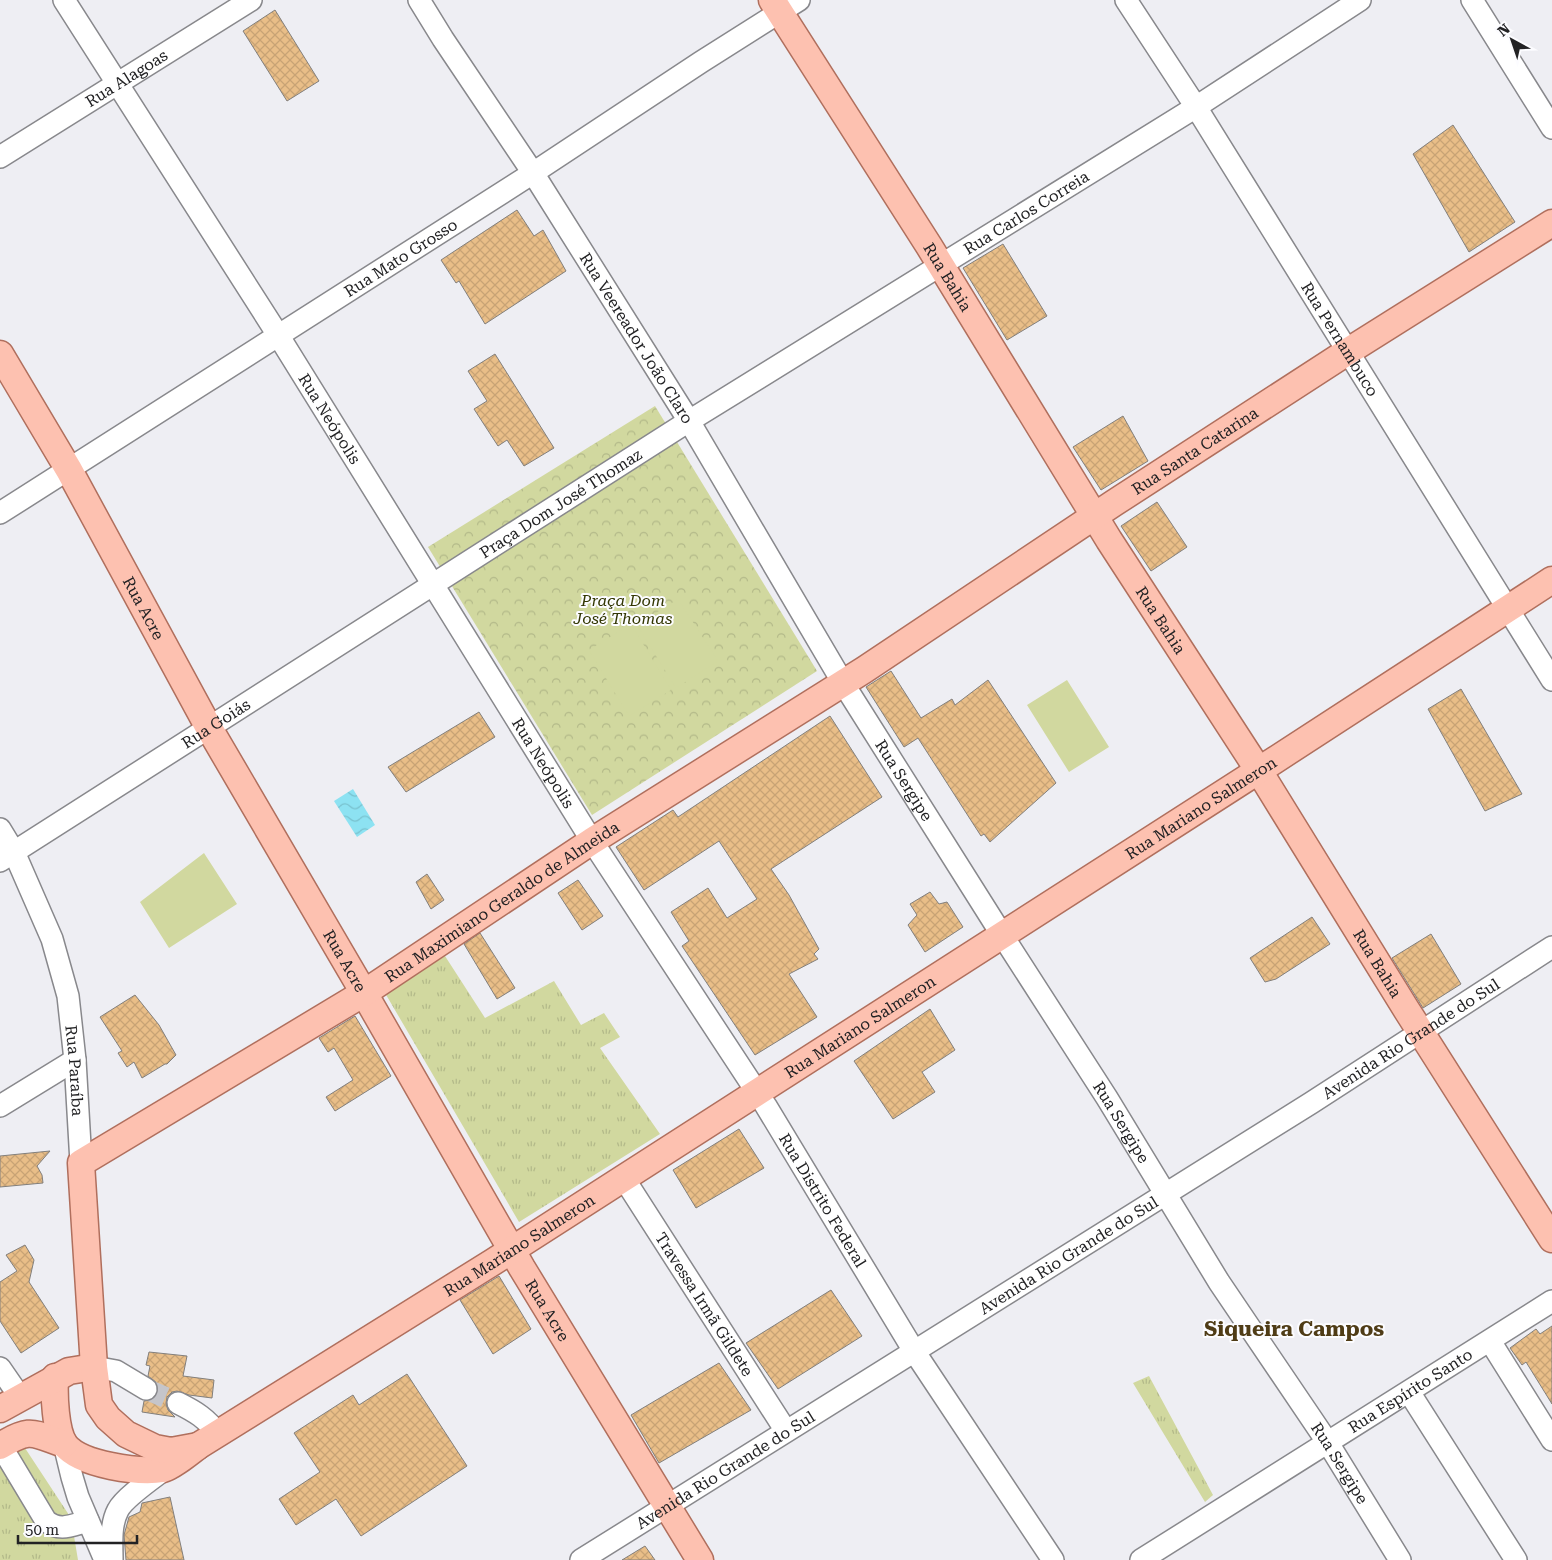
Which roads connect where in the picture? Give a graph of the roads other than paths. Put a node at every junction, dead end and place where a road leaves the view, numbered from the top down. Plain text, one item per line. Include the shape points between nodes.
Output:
1 (64, 0) edge
2 (419, 0) edge
3 (1126, 0) edge
4 (1360, 0) edge
5 (1472, 0) edge
6 (246, 1) edge
7 (784, 4) edge
8 (118, 84) junction
9 (1196, 107) junction
10 (1552, 128) edge
11 (0, 157) edge
12 (532, 173) junction
13 (1552, 223) edge
14 (940, 265) junction
15 (278, 335) junction
16 (1347, 352) junction
17 (0, 354) edge
18 (689, 421) junction
19 (69, 470) junction
20 (0, 513) edge
21 (1095, 516) junction
22 (1552, 580) edge
23 (432, 584) junction
24 (1508, 609) junction
25 (1552, 680) edge
26 (843, 683) junction
27 (209, 728) junction
28 (1259, 771) junction
29 (0, 830) edge
30 (592, 841) junction
31 (7, 857) edge
32 (1002, 935) junction
33 (1552, 947) edge
34 (364, 993) junction
35 (1420, 1032) junction
36 (75, 1060) junction
37 (757, 1092) junction
38 (0, 1106) edge
39 (81, 1163) junction
40 (624, 1177) junction
41 (1166, 1193) junction
42 (1552, 1239) edge
43 (512, 1250) junction
44 (1552, 1301) edge
45 (1490, 1340) junction
46 (914, 1351) junction
47 (94, 1367) junction
48 (0, 1368) edge
49 (56, 1378) junction
50 (146, 1389) tunnel mouth
51 (1408, 1392) junction
52 (10, 1403) edge
53 (178, 1403) tunnel mouth
54 (786, 1432) junction
55 (209, 1440) junction
56 (1552, 1440) edge
57 (1328, 1443) junction
58 (64, 1444) junction
59 (0, 1446) edge
60 (165, 1469) junction
61 (666, 1505) junction
62 (88, 1521) junction
63 (105, 1560) edge
64 (112, 1560) edge
65 (582, 1560) edge
66 (700, 1560) edge
67 (1053, 1560) edge
68 (1141, 1560) edge
69 (1400, 1560) edge
70 (1516, 1560) edge

1 - 8 street, Rua Neópolis
2 - 12 street, Rua Veereador João Claro
3 - 9 street, Rua Pernambuco
4 - 9 street, Rua Carlos Correia
5 - 10 street
6 - 8 street, Rua Alagoas
7 - 12 street, Rua Mato Grosso
7 - 14 main road, Rua Bahia
8 - 11 street, Rua Alagoas
8 - 15 street, Rua Neópolis
9 - 14 street, Rua Carlos Correia
9 - 16 street, Rua Pernambuco
12 - 15 street, Rua Mato Grosso
12 - 18 street, Rua Veereador João Claro
13 - 16 main road, Rua Santa Catarina
14 - 18 street, Rua Carlos Correia
14 - 21 main road, Rua Bahia
15 - 19 street, Rua Mato Grosso
15 - 23 street, Rua Neópolis
16 - 21 main road, Rua Santa Catarina
16 - 24 street, Rua Pernambuco
17 - 19 main road, Rua Acre
18 - 23 street, Praça Dom José Thomaz
18 - 26 street, Rua Veereador João Claro
19 - 20 street, Rua Mato Grosso
19 - 27 main road, Rua Acre
21 - 26 main road, Rua Santa Catarina
21 - 28 main road, Rua Bahia
22 - 24 main road, Rua Mariano Salmeron
23 - 27 street, Rua Goiás
23 - 30 street, Rua Neópolis
24 - 25 street, Rua Pernambuco
24 - 28 main road, Rua Mariano Salmeron
26 - 30 main road, Rua Maximiano Geraldo de Almeida
26 - 32 street, Rua Sergipe
27 - 31 street, Rua Goiás
27 - 34 main road, Rua Acre
28 - 32 main road, Rua Mariano Salmeron
28 - 35 main road, Rua Bahia
29 - 31 street, Rua Paraíba
30 - 34 main road, Rua Maximiano Geraldo de Almeida
30 - 37 street, Rua Distrito Federal
31 - 36 street, Rua Paraíba via 52,939 68,996
32 - 37 main road, Rua Mariano Salmeron
32 - 41 street, Rua Sergipe
33 - 35 street, Avenida Rio Grande do Sul
34 - 39 main road, Rua Maximiano Geraldo de Almeida
34 - 43 main road, Rua Acre
35 - 41 street, Avenida Rio Grande do Sul
35 - 42 main road, Rua Bahia
36 - 38 street
36 - 39 street, Rua Paraíba
37 - 40 main road, Rua Mariano Salmeron
37 - 46 street, Rua Distrito Federal
39 - 47 main road, Rua Paraíba
40 - 43 main road, Rua Mariano Salmeron
40 - 54 street, Travessa Irmã Gildete
41 - 46 street, Avenida Rio Grande do Sul
41 - 57 street, Rua Sergipe via 1219,1282
43 - 55 main road, Rua Mariano Salmeron
43 - 61 main road, Rua Acre
44 - 45 street, Rua Espírito Santo
45 - 51 street, Rua Espírito Santo
45 - 56 street
46 - 54 street, Avenida Rio Grande do Sul
46 - 67 street, Rua Distrito Federal
47 - 49 main road via 69,1371
47 - 50 street via 116,1371
47 - 55 main road, Rua Paraíba via 99,1404 108,1418 126,1434 154,1448 171,1450
48 - 52 street
49 - 52 main road
49 - 58 main road via 55,1405
51 - 57 street, Rua Espírito Santo
51 - 70 street
53 - 55 street via 208,1421
54 - 61 street, Avenida Rio Grande do Sul
55 - 60 main road, Rua Mariano Salmeron
57 - 68 street, Rua Espírito Santo
57 - 69 street, Rua Sergipe
58 - 59 main road via 31,1432 19,1434
58 - 60 main road via 77,1456 92,1461 128,1469
58 - 62 street
59 - 62 street via 46,1521 60,1528
60 - 64 street via 119,1508 114,1520
61 - 65 street, Avenida Rio Grande do Sul
61 - 66 main road, Rua Acre
62 - 63 street

